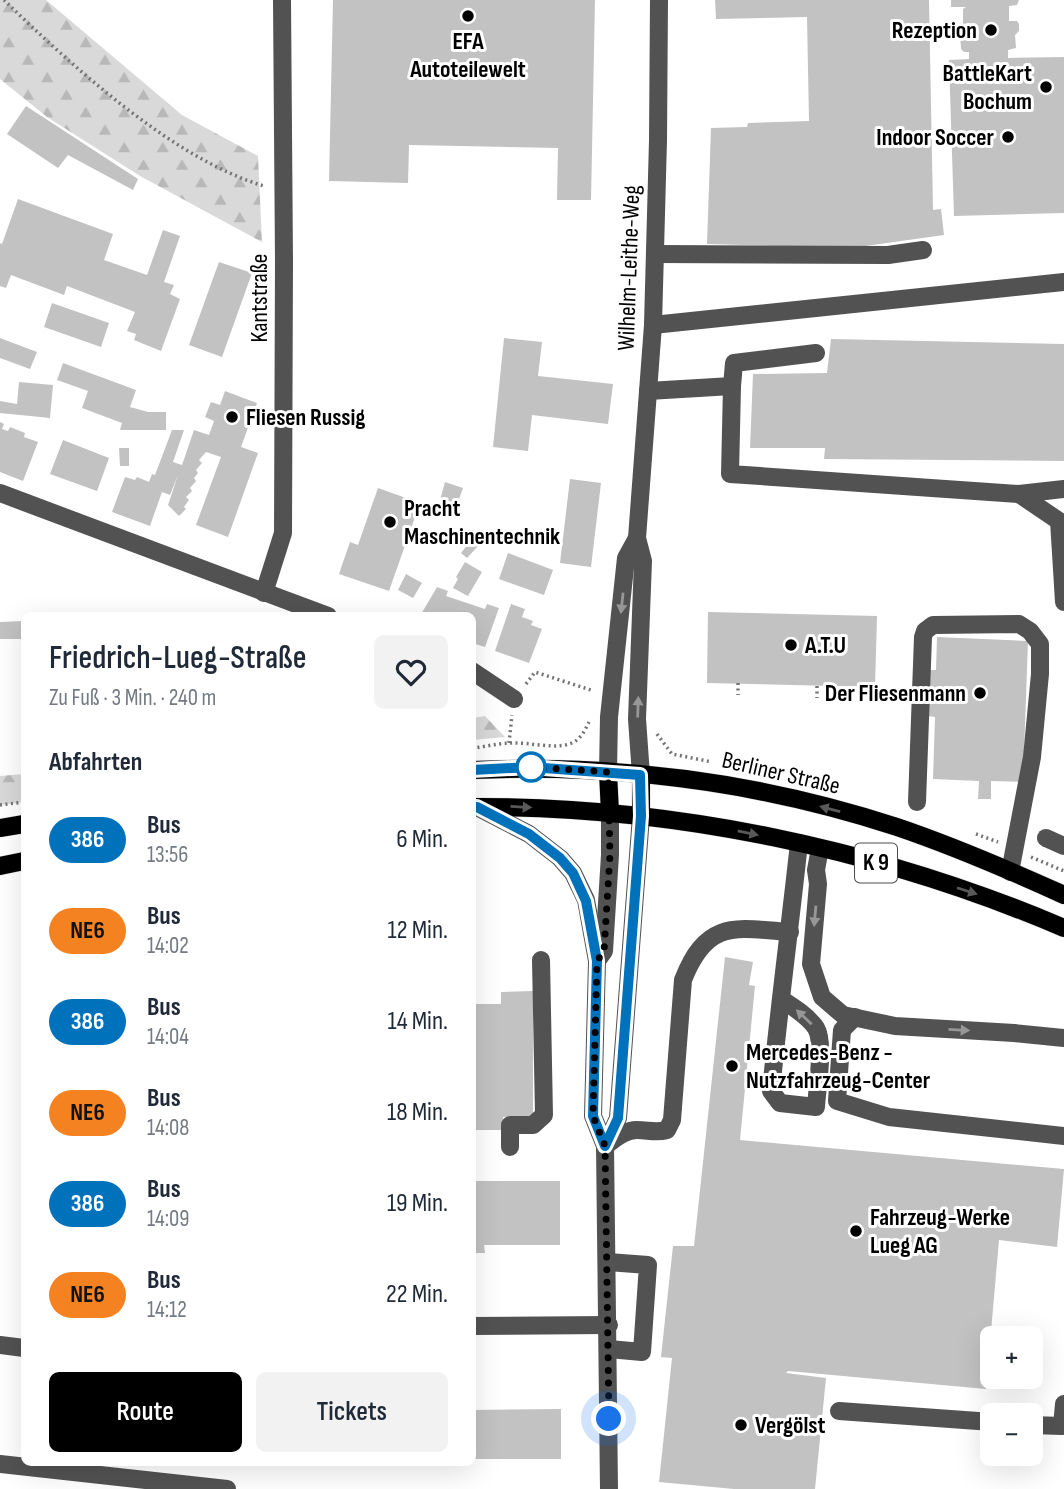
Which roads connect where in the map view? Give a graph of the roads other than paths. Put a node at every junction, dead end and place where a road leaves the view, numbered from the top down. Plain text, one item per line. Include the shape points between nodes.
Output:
1 (282, 0) edge
2 (659, 0) edge
3 (923, 250) dead end
4 (655, 254) junction
5 (1064, 282) edge
6 (653, 325) junction
7 (816, 353) dead end
8 (732, 386) junction
9 (648, 391) junction
10 (1064, 489) edge
11 (0, 493) edge
12 (1019, 494) junction
13 (637, 538) junction
14 (264, 593) junction
15 (1064, 602) edge
16 (317, 612) edge
17 (476, 674) edge
18 (514, 699) road end
19 (476, 770) edge
20 (608, 772) junction
21 (640, 775) junction
22 (917, 803) dead end
23 (476, 807) edge
24 (476, 808) edge
25 (610, 813) junction
26 (641, 816) junction
27 (21, 824) edge
28 (0, 828) edge
29 (1046, 838) dead end
30 (799, 843) junction
31 (1064, 846) edge
32 (820, 848) junction
33 (21, 862) edge
34 (0, 866) edge
35 (1010, 872) junction
36 (1064, 895) edge
37 (1064, 928) edge
38 (790, 932) junction
39 (541, 960) dead end
40 (597, 961) junction
41 (781, 999) junction
42 (855, 1017) junction
43 (1064, 1038) edge
44 (1064, 1136) edge
45 (605, 1146) junction
46 (510, 1147) dead end
47 (608, 1262) junction
48 (476, 1325) edge
49 (609, 1325) junction
50 (0, 1345) edge
51 (21, 1348) edge
52 (609, 1349) junction
53 (1064, 1404) edge
54 (839, 1411) dead end
55 (980, 1421) edge
56 (1043, 1425) edge
57 (0, 1464) edge
58 (227, 1489) edge
59 (609, 1489) edge

1 - 14 street, Kantstraße via 283,533
2 - 4 street, Wilhelm-Leithe-Weg
3 - 4 street via 888,255
4 - 6 street, Wilhelm-Leithe-Weg
5 - 6 street
6 - 9 street, Wilhelm-Leithe-Weg
7 - 8 street via 734,363
8 - 9 street
8 - 12 street via 730,474
9 - 13 street, Wilhelm-Leithe-Weg
10 - 12 street
11 - 14 street
12 - 15 street via 1059,521
13 -> 20 street, Wilhelm-Leithe-Weg via 626,558 609,717
21 -> 13 street, Wilhelm-Leithe-Weg via 637,719 643,561
14 - 16 street
17 - 18 street
19 - 20 main road, Berliner Straße / K 9 via 530,767
20 - 21 main road, Berliner Straße / K 9
20 - 25 main road, Wilhelm-Leithe-Weg
21 - 26 main road, Wilhelm-Leithe-Weg
35 -> 21 main road, Berliner Straße / K 9 via 896,827 810,803 689,778
22 - 35 street via 925,631 933,625 1019,624 1040,644 1040,674 1032,757
23 -> 25 main road, K 9
24 - 40 street via 529,834 573,873 586,901
25 - 26 main road, K 9
25 - 40 street via 604,951
26 -> 30 main road, K 9
26 - 45 street via 618,1118
27 - 28 main road
29 - 31 street
30 - 32 main road, K 9
30 - 38 street
32 -> 37 main road, K 9 via 975,894
32 -> 42 street via 811,964 822,997 843,1015
33 - 34 main road
35 - 36 main road, Berliner Straße / K 9
38 - 41 street
38 - 45 street via 725,929 703,945 683,980 672,1120 667,1130 622,1133
39 - 46 street via 544,1115 533,1125 510,1125
40 - 45 street via 593,1116
41 -> 41 street via 771,1091 780,1103 816,1107 820,1044 816,1028
42 -> 43 street via 895,1026
42 - 44 street via 842,1030 837,1101 889,1117
45 - 47 street
47 - 49 street
47 - 52 street via 648,1265 642,1352
48 - 49 street
49 - 52 street
50 - 51 street
52 - 59 street
53 - 56 street via 1062,1426
54 - 55 street
57 - 58 street

